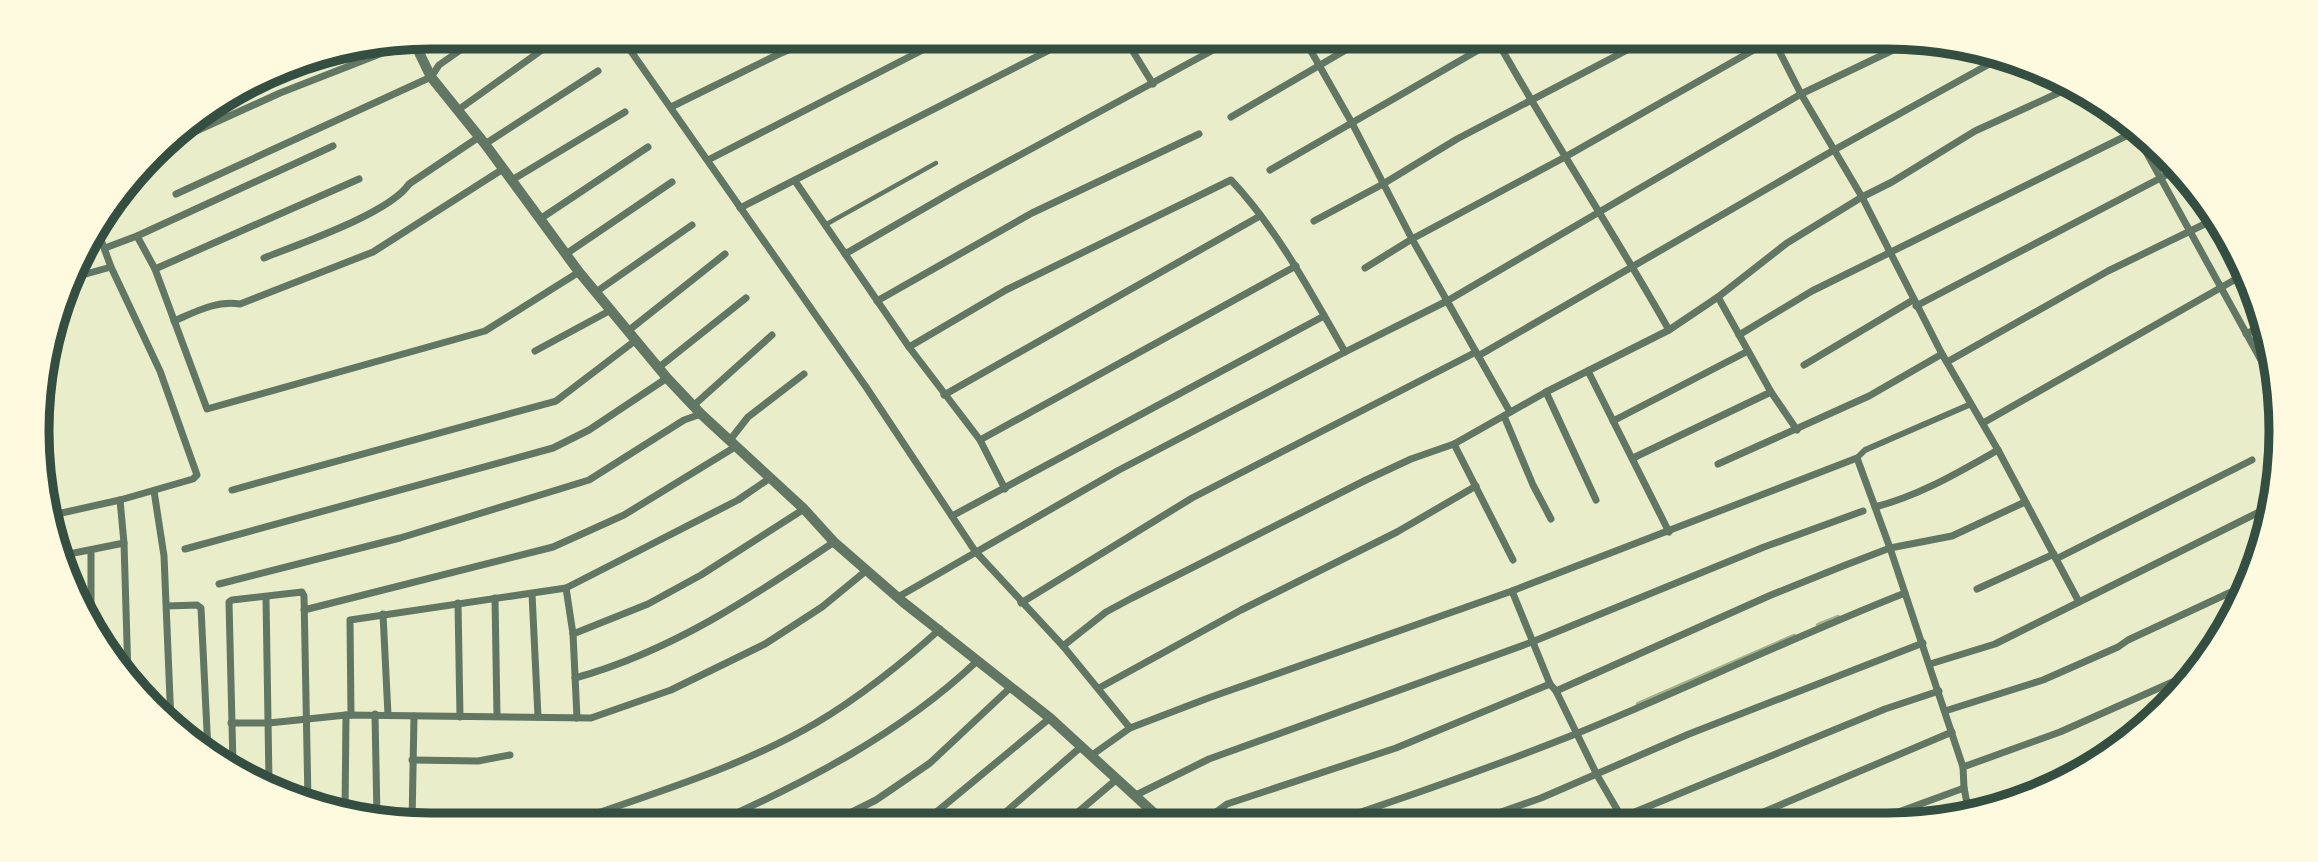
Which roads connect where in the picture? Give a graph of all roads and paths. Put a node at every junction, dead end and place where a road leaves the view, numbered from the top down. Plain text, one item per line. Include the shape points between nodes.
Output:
1 (462, 49) edge
2 (543, 49) edge
3 (636, 49) edge
4 (791, 49) edge
5 (925, 49) edge
6 (1052, 49) edge
7 (1131, 49) edge
8 (1216, 49) edge
9 (1310, 49) edge
10 (1347, 49) edge
11 (1479, 49) edge
12 (1504, 49) edge
13 (1629, 49) edge
14 (1760, 49) edge
15 (1778, 49) edge
16 (1895, 49) edge
17 (417, 50) edge
18 (632, 51) joint
19 (386, 52) edge
20 (1991, 63) edge
21 (1319, 65) junction
22 (598, 71) dead end
23 (431, 76) junction
24 (1153, 84) junction
25 (2062, 91) edge
26 (1801, 94) junction
27 (1531, 100) junction
28 (671, 107) junction
29 (458, 110) junction
30 (625, 112) dead end
31 (1231, 117) dead end
32 (1352, 123) junction
33 (2122, 130) edge
34 (192, 133) edge
35 (1199, 134) dead end
36 (482, 141) junction
37 (333, 146) dead end
38 (648, 147) dead end
39 (2144, 149) edge
40 (1835, 150) junction
41 (1565, 157) junction
42 (708, 160) junction
43 (936, 163) dead end
44 (503, 169) junction
45 (1270, 170) dead end
46 (2169, 174) edge
47 (2160, 178) junction
48 (359, 179) dead end
49 (512, 180) junction
50 (795, 181) junction
51 (672, 182) dead end
52 (1383, 184) junction
53 (176, 194) dead end
54 (1861, 197) junction
55 (740, 208) junction
56 (1600, 212) junction
57 (1260, 216) junction
58 (540, 219) junction
59 (1314, 221) dead end
60 (2207, 223) edge
61 (692, 225) dead end
62 (824, 226) junction
63 (2192, 231) junction
64 (137, 236) junction
65 (101, 238) edge
66 (1412, 239) junction
67 (105, 248) junction
68 (566, 254) junction
69 (725, 254) dead end
70 (845, 254) junction
71 (1890, 254) junction
72 (264, 258) dead end
73 (111, 267) junction
74 (1296, 267) junction
75 (1365, 268) dead end
76 (1634, 268) junction
77 (155, 269) junction
78 (579, 272) junction
79 (82, 275) edge
80 (2237, 278) edge
81 (2221, 286) junction
82 (596, 292) junction
83 (1718, 297) junction
84 (746, 298) dead end
85 (877, 301) junction
86 (1447, 301) junction
87 (1914, 303) junction
88 (611, 310) junction
89 (1324, 316) junction
90 (174, 321) junction
91 (2255, 329) edge
92 (1669, 330) junction
93 (628, 331) junction
94 (2246, 334) junction
95 (772, 335) dead end
96 (1739, 335) junction
97 (636, 340) junction
98 (909, 347) junction
99 (535, 351) dead end
100 (1748, 351) junction
101 (1345, 352) junction
102 (1477, 354) junction
103 (1942, 355) junction
104 (1947, 362) junction
105 (2263, 362) edge
106 (1804, 365) dead end
107 (658, 368) junction
108 (1588, 371) junction
109 (804, 374) dead end
110 (667, 378) junction
111 (1546, 392) junction
112 (1771, 392) junction
113 (944, 395) junction
114 (1971, 404) junction
115 (697, 410) junction
116 (1507, 414) junction
117 (1613, 421) junction
118 (1983, 423) junction
119 (1797, 429) junction
120 (980, 440) junction
121 (732, 444) junction
122 (1454, 444) junction
123 (1998, 450) junction
124 (1633, 458) junction
125 (1857, 458) junction
126 (2252, 460) dead end
127 (1718, 464) dead end
128 (770, 478) junction
129 (1476, 486) junction
130 (1004, 489) junction
131 (232, 490) dead end
132 (154, 491) junction
133 (120, 500) junction
134 (1596, 500) dead end
135 (2025, 502) junction
136 (1875, 507) junction
137 (804, 509) junction
138 (1863, 511) dead end
139 (2261, 511) edge
140 (58, 514) edge
141 (952, 516) junction
142 (1550, 519) dead end
143 (1668, 532) junction
144 (834, 542) junction
145 (124, 543) junction
146 (1890, 548) junction
147 (185, 549) dead end
148 (91, 550) junction
149 (975, 551) junction
150 (69, 554) edge
151 (2055, 556) junction
152 (1513, 560) dead end
153 (866, 570) junction
154 (219, 584) dead end
155 (566, 588) junction
156 (1977, 589) dead end
157 (1512, 591) junction
158 (2234, 591) edge
159 (1905, 593) junction
160 (532, 594) junction
161 (898, 597) junction
162 (266, 598) junction
163 (495, 598) junction
164 (2079, 602) junction
165 (458, 603) junction
166 (1021, 603) junction
167 (90, 604) edge
168 (167, 606) junction
169 (304, 610) junction
170 (383, 614) junction
171 (940, 629) junction
172 (573, 634) junction
173 (1532, 642) junction
174 (1923, 643) junction
175 (1063, 646) junction
176 (976, 662) junction
177 (128, 663) edge
178 (1930, 664) junction
179 (575, 678) junction
180 (2176, 680) edge
181 (1011, 687) junction
182 (1099, 688) junction
183 (1553, 688) junction
184 (1939, 691) junction
185 (171, 710) edge
186 (1945, 711) junction
187 (349, 715) junction
188 (375, 715) junction
189 (388, 715) junction
190 (414, 716) junction
191 (497, 716) junction
192 (460, 717) junction
193 (538, 717) junction
194 (577, 718) junction
195 (1050, 718) junction
196 (305, 719) junction
197 (231, 723) junction
198 (269, 723) junction
199 (1130, 728) junction
200 (1952, 732) junction
201 (1575, 734) junction
202 (207, 741) edge
203 (1082, 746) junction
204 (510, 755) dead end
205 (1092, 755) junction
206 (233, 757) edge
207 (412, 760) junction
208 (1964, 767) junction
209 (1597, 775) junction
210 (269, 777) edge
211 (1117, 779) junction
212 (1964, 788) junction
213 (308, 793) edge
214 (1136, 795) junction
215 (345, 803) edge
216 (1967, 805) edge
217 (377, 809) edge
218 (1149, 809) junction
219 (412, 812) edge
220 (597, 813) edge
221 (736, 813) edge
222 (850, 813) edge
223 (935, 813) edge
224 (1005, 813) edge
225 (1077, 813) edge
226 (1144, 813) edge
227 (1154, 813) edge
228 (1215, 813) edge
229 (1359, 813) edge
230 (1499, 813) edge
231 (1620, 813) edge
232 (1640, 813) edge
233 (1761, 813) edge
234 (1897, 813) edge

1 - 23 street
2 - 29 street
3 - 18 street
4 - 28 street
5 - 42 street
6 - 50 street
7 - 24 street
8 - 24 street
9 - 21 street
10 - 21 street
11 - 32 street
12 - 27 street
13 - 27 street
14 - 41 street
15 - 26 street
16 - 26 street
17 - 23 street
18 - 28 street
19 - 34 street
20 - 40 street
21 - 31 street
21 - 32 street
22 - 36 street
23 - 29 street
23 - 53 street
24 - 70 street
25 - 54 street via 1976,131
26 - 40 street
26 - 56 street
27 - 41 street
27 - 52 street
28 - 42 street
29 - 36 street
30 - 49 street
32 - 45 street
32 - 52 street
33 - 71 street
35 - 85 street via 1032,213
36 - 44 street
36 - 72 street via 409,184 376,211
37 - 64 street
38 - 58 street
39 - 47 street
40 - 54 street
40 - 76 street
41 - 56 street
41 - 66 street
42 - 55 street
43 - 62 lane
44 - 49 street
44 - 90 street via 373,252 240,304 212,306
46 - 47 street
47 - 63 street
47 - 87 street
48 - 77 street
49 - 58 street
50 - 55 street
50 - 62 street
51 - 68 street
52 - 59 street
52 - 66 street
54 - 71 street
54 - 83 street via 1787,243
55 - 141 street
56 - 76 street
56 - 86 street
57 - 74 street
57 - 98 street via 1231,180 1006,290
57 - 113 street
58 - 68 street
60 - 63 street
61 - 82 street
62 - 70 street
63 - 81 street
63 - 104 street via 2108,271
64 - 67 street
64 - 77 street
65 - 67 street
66 - 75 street
66 - 86 street
67 - 73 street
68 - 78 street
69 - 93 street
70 - 85 street
71 - 87 street
71 - 96 street via 1812,291
73 - 79 street
73 - 132 street via 160,371 197,475
74 - 89 street
74 - 120 street
76 - 92 street
76 - 102 street
77 - 90 street
78 - 82 street
78 - 90 street via 485,331 207,409
80 - 81 street
81 - 94 street
81 - 118 street
82 - 88 street
83 - 92 street
83 - 96 street
84 - 107 street
85 - 98 street
86 - 101 street
86 - 102 street
87 - 103 street
87 - 106 street
88 - 93 street
88 - 99 street
89 - 101 street
89 - 130 street
91 - 94 street
92 - 108 street
93 - 97 street
94 - 105 street
95 - 115 street
96 - 100 street
97 - 107 street
97 - 131 street via 556,401
98 - 113 street
100 - 112 street
100 - 117 street
101 - 149 street
102 - 116 street
102 - 166 street via 1192,498
103 - 104 street
103 - 119 street
104 - 114 street
107 - 110 street
108 - 111 street
108 - 117 street
109 - 121 street via 748,417
110 - 115 street
110 - 147 street via 589,430 553,447
111 - 116 street
111 - 134 street
112 - 119 street
112 - 124 street
113 - 120 street
114 - 118 street
114 - 125 street via 1865,450
115 - 121 street
115 - 154 street via 589,480 400,538
116 - 122 street
116 - 142 street
117 - 124 street
118 - 123 street
119 - 127 street
120 - 130 street
121 - 128 street
121 - 169 street via 624,515 553,547
122 - 129 street
122 - 175 street via 1366,480 1132,598
123 - 135 street
123 - 136 street via 1943,481
124 - 143 street
125 - 136 street
125 - 143 street
126 - 151 street
128 - 137 street
128 - 155 street via 738,500
129 - 152 street
129 - 182 street
130 - 141 street
132 - 133 street
132 - 168 street
133 - 140 street
133 - 145 street
135 - 146 street via 1952,536
135 - 151 street
136 - 146 street
137 - 144 street
137 - 172 street via 648,604
138 - 173 street
139 - 164 street
141 - 149 street
143 - 157 street
144 - 153 street
144 - 179 street via 694,630
145 - 148 street
145 - 177 street
146 - 159 street
146 - 183 street
148 - 150 street
148 - 167 street
149 - 161 street
149 - 166 street
151 - 156 street
151 - 164 street
153 - 161 street
153 - 194 street via 796,626 755,650 671,690 591,718
155 - 160 street
155 - 172 street
157 - 173 street
157 - 199 street
158 - 186 street via 2043,680
159 - 174 street
159 - 201 street
160 - 163 street
160 - 193 street
161 - 171 street
162 - 169 street via 302,592
162 - 197 street via 229,602
162 - 198 street
163 - 165 street
163 - 191 street
164 - 178 street via 1995,644
165 - 170 street
165 - 192 street
166 - 175 street
168 - 185 street
168 - 202 street via 201,608
169 - 196 street
170 - 187 street via 348,622
170 - 189 street
171 - 176 street
171 - 220 street via 817,722 778,743 695,779
172 - 179 street
173 - 183 street
173 - 214 street via 1209,759
174 - 178 street
174 - 209 street
175 - 182 street
176 - 181 street
176 - 221 street via 933,701 891,730
178 - 184 street
179 - 194 street
180 - 208 street via 2060,732
181 - 195 street
181 - 222 street via 930,763
182 - 199 street
183 - 201 street
183 - 228 street via 1396,748 1227,804
184 - 186 street
184 - 232 street via 1885,709
186 - 200 street
187 - 188 street
187 - 196 street
187 - 215 street
188 - 189 street
188 - 217 street
189 - 190 street
190 - 192 street
190 - 207 street
191 - 192 street
191 - 193 street
193 - 194 street
195 - 203 street
195 - 223 street
196 - 198 street
196 - 213 street
197 - 198 street
197 - 206 street
198 - 210 street
199 - 205 street
200 - 208 street
200 - 233 street
201 - 209 street
201 - 229 street
203 - 205 street
203 - 224 street
204 - 207 street via 478,761
205 - 211 street
207 - 219 street
208 - 212 street
209 - 230 street
209 - 231 street
211 - 214 street
211 - 225 street
212 - 216 street
212 - 234 street
214 - 218 street
218 - 226 street
218 - 227 street

